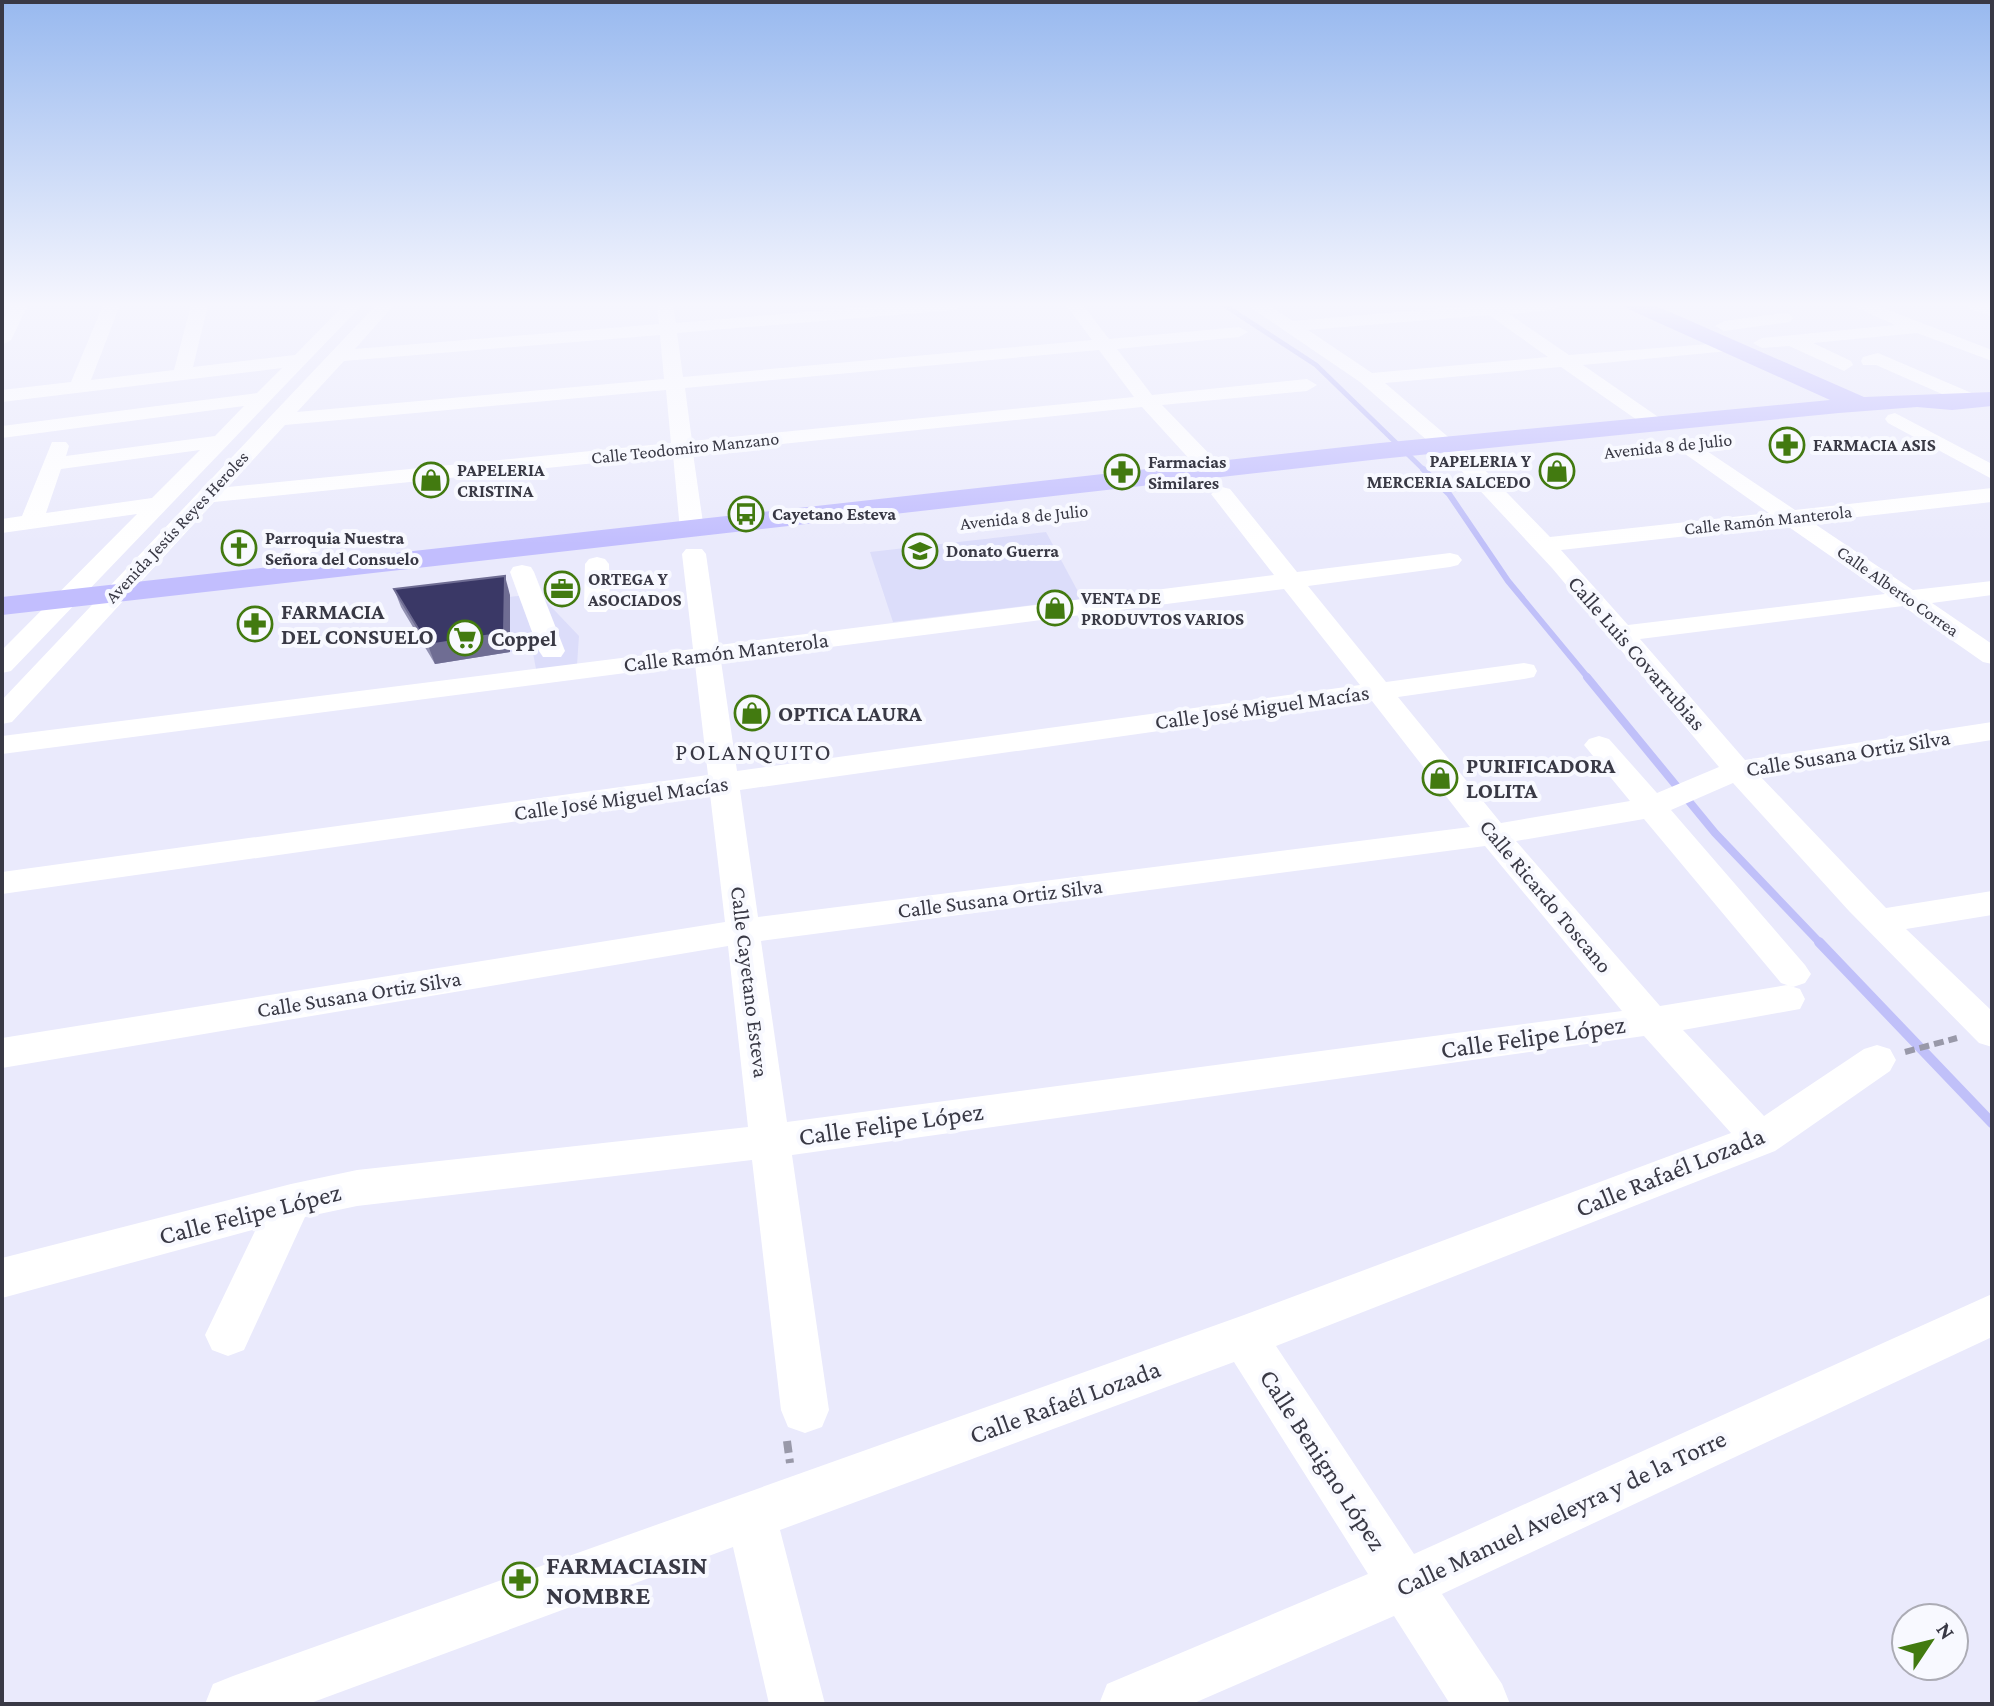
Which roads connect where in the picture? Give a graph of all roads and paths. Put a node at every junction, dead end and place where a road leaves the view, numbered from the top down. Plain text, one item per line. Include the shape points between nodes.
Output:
1 (96, 385) edge
2 (277, 385) edge
3 (312, 385) edge
4 (657, 385) edge
5 (674, 385) edge
6 (1135, 385) edge
7 (1307, 385) dead end
8 (1374, 385) edge
9 (1599, 385) edge
10 (1828, 385) edge
11 (1865, 385) edge
12 (1933, 385) edge
13 (78, 387) joint
14 (2, 396) edge
15 (264, 398) junction
16 (1147, 401) junction
17 (1973, 401) edge
18 (1861, 404) junction
19 (1895, 410) junction
20 (278, 420) junction
21 (68, 423) junction
22 (1657, 425) junction
23 (2, 432) edge
24 (222, 441) junction
25 (1685, 445) junction
26 (682, 448) junction
27 (1446, 457) junction
28 (53, 464) junction
29 (1992, 473) edge
30 (1216, 482) junction
31 (1992, 495) edge
32 (206, 496) junction
33 (160, 504) junction
34 (1790, 517) junction
35 (31, 522) junction
36 (2, 526) edge
37 (693, 542) junction
38 (301, 545) dead end
39 (1543, 545) junction
40 (1450, 560) dead end
41 (597, 564) junction
42 (522, 572) junction
43 (293, 575) junction
44 (1290, 578) junction
45 (1992, 588) edge
46 (114, 595) junction
47 (1908, 599) junction
48 (66, 600) junction
49 (2, 606) edge
50 (597, 607) dead end
51 (92, 619) junction
52 (42, 624) junction
53 (2, 629) edge
54 (1620, 634) junction
55 (552, 651) dead end
56 (708, 654) junction
57 (1992, 656) edge
58 (2, 665) edge
59 (1524, 671) dead end
60 (1379, 691) junction
61 (2, 716) edge
62 (1992, 731) edge
63 (2, 745) edge
64 (1599, 745) dead end
65 (1728, 774) junction
66 (724, 783) junction
67 (1658, 805) junction
68 (1493, 835) junction
69 (2, 883) edge
70 (1992, 903) edge
71 (1879, 921) junction
72 (743, 931) junction
73 (1652, 1021) junction
74 (1991, 1030) edge
75 (1935, 1044) dead end
76 (2, 1053) edge
77 (1892, 1056) joint
78 (1761, 1139) junction
79 (771, 1141) junction
80 (291, 1202) junction
81 (2, 1278) edge
82 (1992, 1315) edge
83 (228, 1335) dead end
84 (1244, 1337) junction
85 (805, 1410) joint
86 (774, 1508) junction
87 (1404, 1585) junction
88 (233, 1704) edge
89 (797, 1704) edge
90 (1127, 1704) edge
91 (1482, 1704) edge

1 - 13 street
2 - 15 street, Avenida Jesús Reyes Heroles
3 - 20 street, Avenida Jesús Reyes Heroles
4 - 20 street
5 - 26 street, Calle Cayetano Esteva
6 - 16 street, Calle Ricardo Toscano
7 - 16 street, Calle Teodomiro Manzano
8 - 27 street, Calle Luis Covarrubias
9 - 22 street
10 - 18 main road
11 - 19 main road
12 - 17 street
13 - 14 street
15 - 21 street
15 - 24 street, Avenida Jesús Reyes Heroles
16 - 26 street, Calle Teodomiro Manzano
16 - 30 street, Calle Ricardo Toscano
17 - 19 main road, Avenida 8 de Julio
17 - 19 main road, Avenida 8 de Julio via 1928,415
18 - 19 main road, Avenida 8 de Julio
18 - 22 main road, Avenida 8 de Julio
19 - 25 main road, Avenida 8 de Julio
19 - 29 street
20 - 32 street, Avenida Jesús Reyes Heroles
21 - 23 street
21 - 28 street
22 - 27 main road, Avenida 8 de Julio
24 - 28 street
24 - 33 street, Avenida Jesús Reyes Heroles
25 - 27 main road, Avenida 8 de Julio
25 - 34 street, Calle Alberto Correa
26 - 32 street, Calle Teodomiro Manzano
26 - 37 street, Calle Cayetano Esteva
27 - 30 main road, Avenida 8 de Julio via 1380,451
27 - 30 main road, Avenida 8 de Julio via 1398,475
27 - 39 street, Calle Luis Covarrubias
28 - 35 street
30 - 37 main road, Avenida 8 de Julio
30 - 44 street, Calle Ricardo Toscano
31 - 34 street, Calle Ramón Manterola
32 - 46 street, Avenida Jesús Reyes Heroles
33 - 35 street
33 - 48 street, Avenida Jesús Reyes Heroles
34 - 39 street, Calle Ramón Manterola
34 - 47 street, Calle Alberto Correa
35 - 36 street
37 - 41 main road, Avenida 8 de Julio
37 - 43 main road, Avenida 8 de Julio
37 - 56 street, Calle Cayetano Esteva
38 - 43 street
39 - 54 street, Calle Luis Covarrubias
40 - 44 street, Calle Ramón Manterola
41 - 42 main road, Avenida 8 de Julio
41 - 50 street
42 - 51 main road, Avenida 8 de Julio
42 - 55 street
43 - 46 main road, Avenida 8 de Julio
44 - 56 street, Calle Ramón Manterola
44 - 60 street, Calle Ricardo Toscano
45 - 47 street
46 - 48 main road, Avenida 8 de Julio
46 - 51 street, Avenida Jesús Reyes Heroles
47 - 54 street
47 - 57 street, Calle Alberto Correa
48 - 49 main road, Avenida 8 de Julio
48 - 52 street, Avenida Jesús Reyes Heroles
51 - 52 main road, Avenida 8 de Julio
51 - 61 street, Avenida Jesús Reyes Heroles
52 - 53 main road, Avenida 8 de Julio
52 - 58 street, Avenida Jesús Reyes Heroles
54 - 65 street, Calle Luis Covarrubias
56 - 63 street, Calle Ramón Manterola
56 - 66 street, Calle Cayetano Esteva
59 - 60 street, Calle José Miguel Macías
60 - 66 street, Calle José Miguel Macías
60 - 68 street, Calle Ricardo Toscano
62 - 65 street, Calle Susana Ortiz Silva
64 - 67 street
65 - 67 street, Calle Susana Ortiz Silva
65 - 71 street, Calle Luis Covarrubias
66 - 69 street, Calle José Miguel Macías
66 - 72 street, Calle Cayetano Esteva
67 - 68 street, Calle Susana Ortiz Silva
67 - 73 street, Calle Felipe López via 1790,986
68 - 72 street, Calle Susana Ortiz Silva
68 - 73 street, Calle Ricardo Toscano
70 - 71 street
71 - 74 street, Calle Luis Covarrubias
72 - 76 street, Calle Susana Ortiz Silva
72 - 79 street, Calle Cayetano Esteva
73 - 78 street, Calle Ricardo Toscano
73 - 79 street, Calle Felipe López
75 - 77 path
77 - 78 street, Calle Rafaél Lozada
78 - 84 street, Calle Rafaél Lozada
79 - 80 street, Calle Felipe López via 357,1188
79 - 85 street, Calle Cayetano Esteva
80 - 81 street, Calle Felipe López
80 - 83 street
82 - 87 street, Calle Manuel Aveleyra y de la Torre
84 - 86 street, Calle Rafaél Lozada
84 - 87 street, Calle Benigno López
85 - 86 path via 783,1414
86 - 88 street, Calle Rafaél Lozada
86 - 89 street
87 - 90 street, Calle Manuel Aveleyra y de la Torre
87 - 91 street, Calle Benigno López

